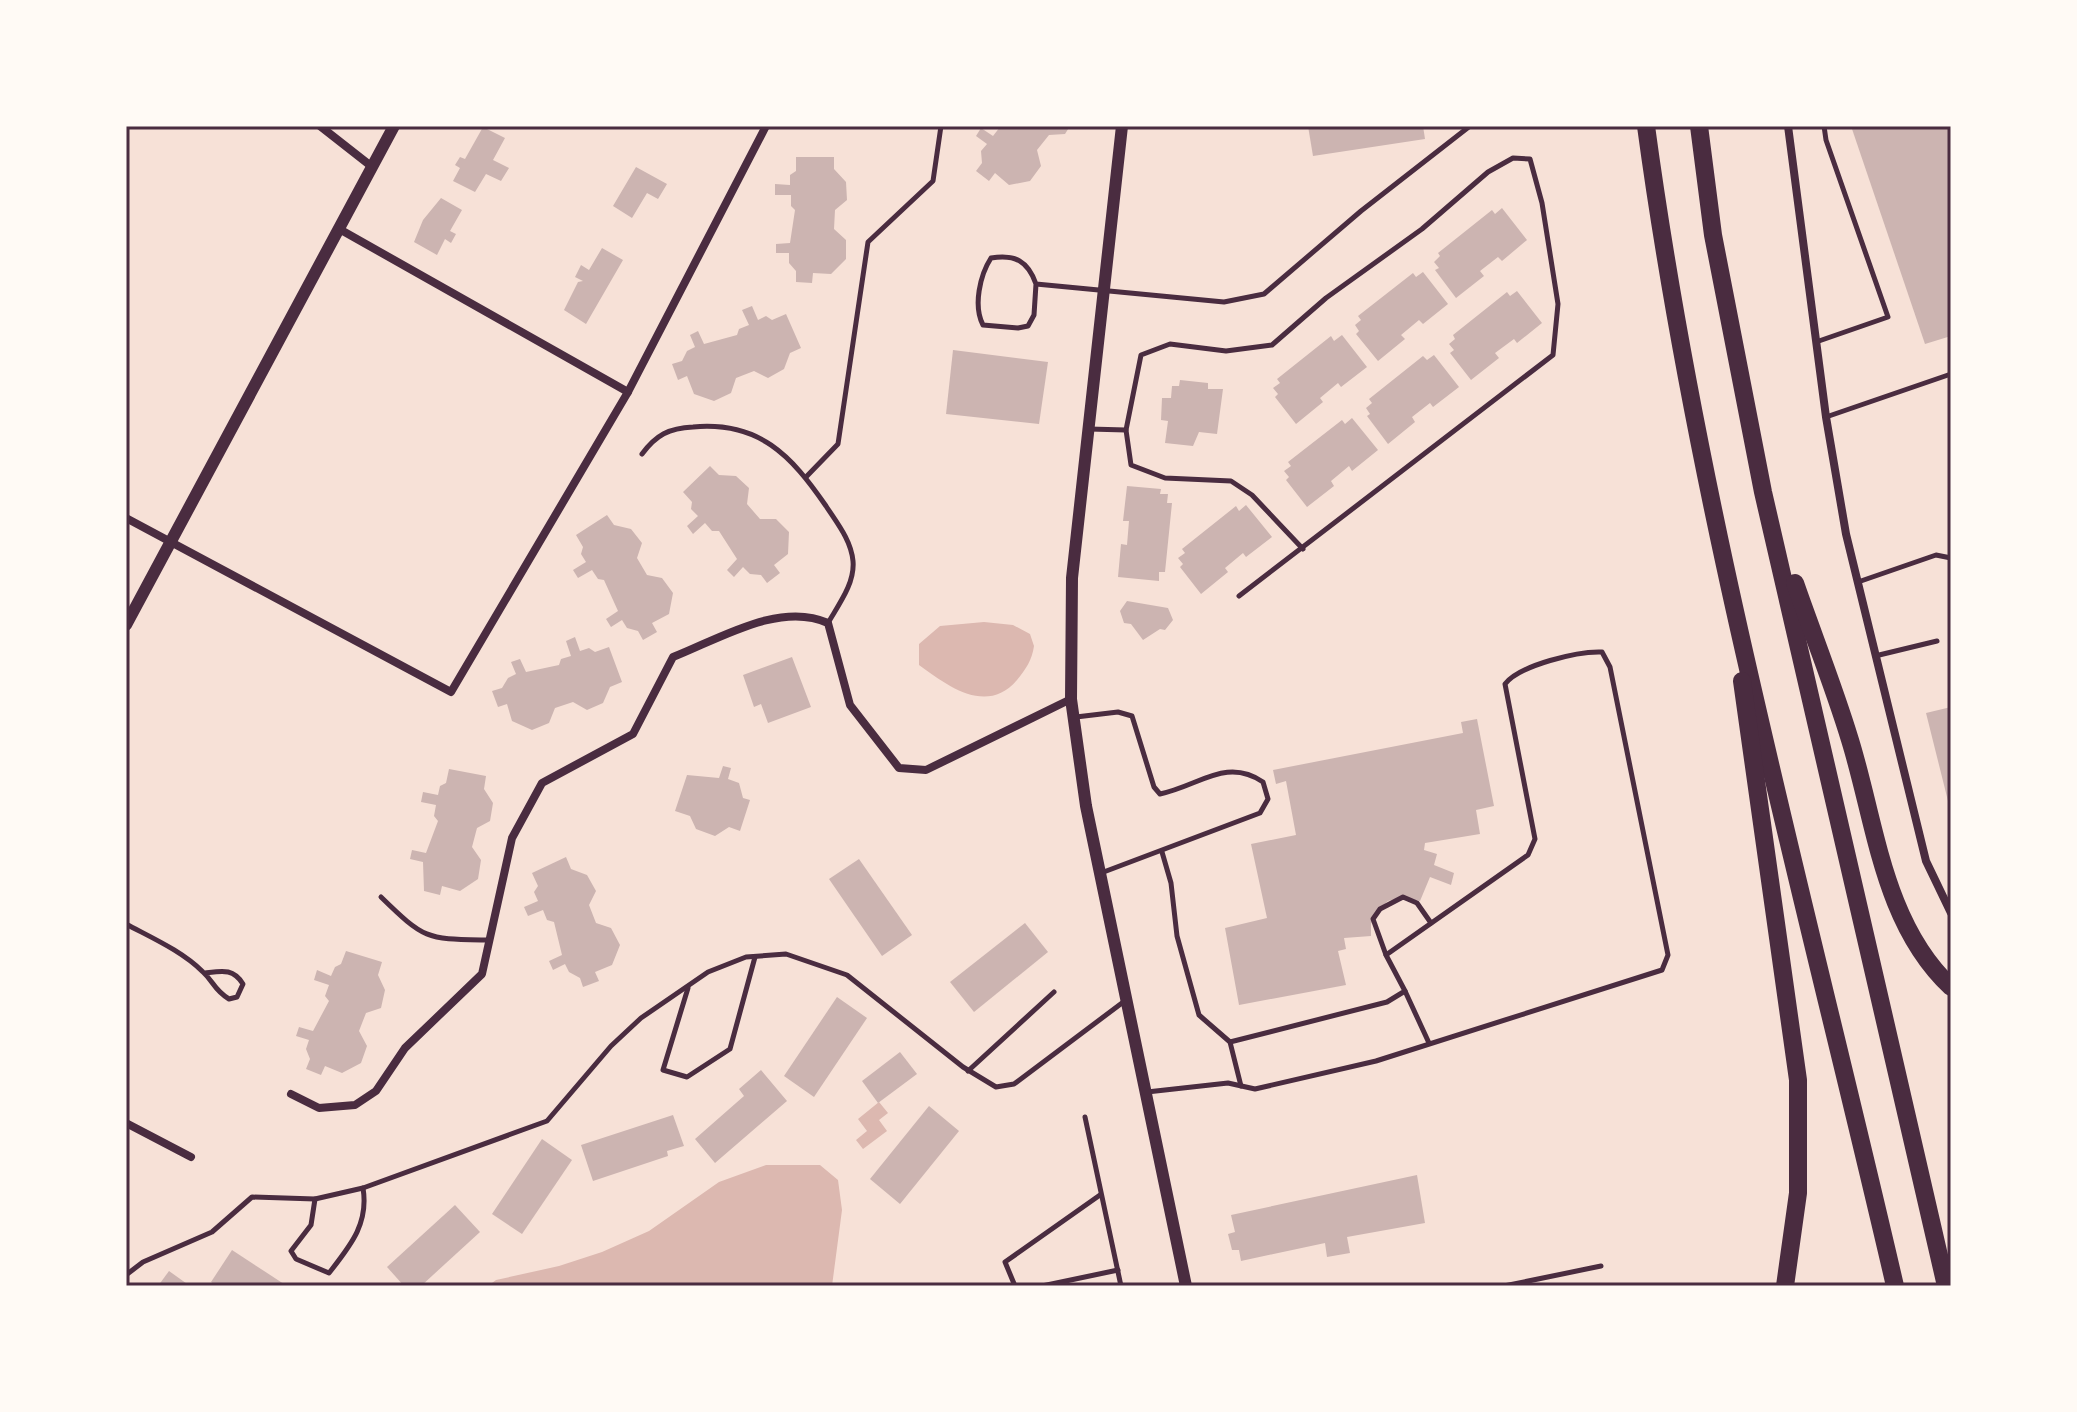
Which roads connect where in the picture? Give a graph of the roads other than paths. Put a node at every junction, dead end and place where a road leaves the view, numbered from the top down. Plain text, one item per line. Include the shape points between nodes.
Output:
1 (320, 126) edge
2 (394, 126) edge
3 (766, 126) edge
4 (941, 126) edge
5 (1122, 126) edge
6 (1470, 126) edge
7 (1646, 126) edge
8 (1699, 126) edge
9 (1788, 126) edge
10 (1824, 126) edge
11 (371, 166) junction
12 (341, 230) junction
13 (1036, 284) junction
14 (1104, 288) junction
15 (1816, 342) junction
16 (1951, 374) edge
17 (628, 392) junction
18 (1826, 417) junction
19 (1088, 429) junction
20 (1126, 430) junction
21 (642, 454) dead end
22 (806, 477) junction
23 (1763, 492) junction
24 (126, 518) edge
25 (171, 541) junction
26 (1303, 549) junction
27 (1723, 555) junction
28 (1951, 558) edge
29 (1857, 583) junction
30 (1239, 596) dead end
31 (828, 623) junction
32 (126, 625) edge
33 (1937, 641) dead end
34 (1874, 656) junction
35 (1071, 699) junction
36 (1074, 718) junction
37 (1162, 852) junction
38 (1100, 873) junction
39 (381, 897) dead end
40 (1951, 913) edge
41 (1431, 923) junction
42 (126, 924) edge
43 (490, 940) junction
44 (1386, 955) junction
45 (755, 957) junction
46 (205, 973) junction
47 (688, 987) junction
48 (1951, 987) edge
49 (1405, 991) junction
50 (1054, 992) dead end
51 (1127, 1000) junction
52 (1230, 1042) junction
53 (1429, 1043) junction
54 (968, 1071) junction
55 (1241, 1086) junction
56 (1146, 1092) junction
57 (291, 1094) dead end
58 (1085, 1117) dead end
59 (126, 1123) edge
60 (191, 1157) dead end
61 (363, 1188) junction
62 (1101, 1195) junction
63 (315, 1199) junction
64 (1601, 1266) dead end
65 (1118, 1270) junction
66 (126, 1275) edge
67 (1015, 1286) edge
68 (1042, 1286) edge
69 (1121, 1286) edge
70 (1186, 1286) edge
71 (1455, 1286) edge
72 (1489, 1286) edge
73 (1504, 1286) edge
74 (1785, 1286) edge
75 (1895, 1286) edge
76 (1946, 1286) edge

1 - 11 street
2 - 11 street
3 - 17 street
4 - 22 lane via 933,181 868,242 838,444
5 - 14 street
6 - 14 lane via 1264,294 1224,302
7 - 27 highway
8 - 23 highway via 1713,235
9 - 15 street
10 - 15 lane via 1888,317
11 - 12 street
12 - 17 street
12 - 25 street
13 - 13 lane via 1020,259 991,258 980,288 983,325 1028,326
13 - 14 lane
14 - 19 street
15 - 18 street
16 - 18 lane
17 - 25 street via 451,692
18 - 29 street
19 - 20 lane
19 - 35 street via 1072,578
20 - 26 lane via 1131,465 1165,478 1231,481 1252,495
20 - 26 lane via 1141,355 1170,344 1226,351 1272,345 1488,172 1513,158 1530,159 1558,304 1553,355
21 - 22 lane via 662,433 677,428 738,427 770,444
22 - 31 lane via 841,528 853,562 844,595
23 - 48 highway via 1850,740 1890,890 1924,958
23 - 76 highway
24 - 25 street
25 - 32 street
26 - 30 lane
27 - 74 highway via 1798,1080 1798,1193
27 - 75 highway
28 - 29 lane via 1936,555
29 - 34 street
31 - 35 street via 850,705 899,768 926,770
31 - 43 street via 808,614 768,620 673,657 633,734 542,783 512,838
33 - 34 lane
34 - 40 street via 1926,861
35 - 36 street
36 - 37 lane via 1118,712 1132,716 1160,794 1228,770 1248,772 1263,782 1268,799 1260,813
36 - 38 street
37 - 38 lane
37 - 52 lane via 1199,1015
38 - 51 street
39 - 43 lane via 432,939
41 - 44 lane
41 - 44 lane via 1417,903 1403,897 1380,909 1373,919
41 - 53 lane via 1528,855 1535,839 1505,684 1514,673 1602,652 1610,667 1668,955 1662,970
42 - 46 lane
43 - 57 street via 482,974 405,1048 376,1091 355,1105 319,1108
44 - 49 lane
45 - 47 lane via 708,972
45 - 47 lane via 730,1049 687,1077 663,1070
45 - 54 lane via 786,954 847,975
46 - 46 lane via 214,990 229,999 237,997 243,984 237,974
47 - 61 lane via 611,1046 547,1121
49 - 52 lane via 1387,1002
49 - 53 lane
50 - 54 lane
51 - 54 lane via 1014,1084 996,1087
51 - 56 street
52 - 55 lane
53 - 55 lane via 1255,1089
55 - 56 lane
56 - 70 street
58 - 62 lane
59 - 60 street
61 - 63 lane
61 - 63 lane via 367,1210 355,1239 329,1273 296,1259 291,1251 311,1225
62 - 65 lane
62 - 67 lane via 1005,1262
63 - 66 lane via 252,1197 212,1232 143,1262
64 - 73 lane
65 - 68 lane
65 - 69 lane
71 - 72 lane

